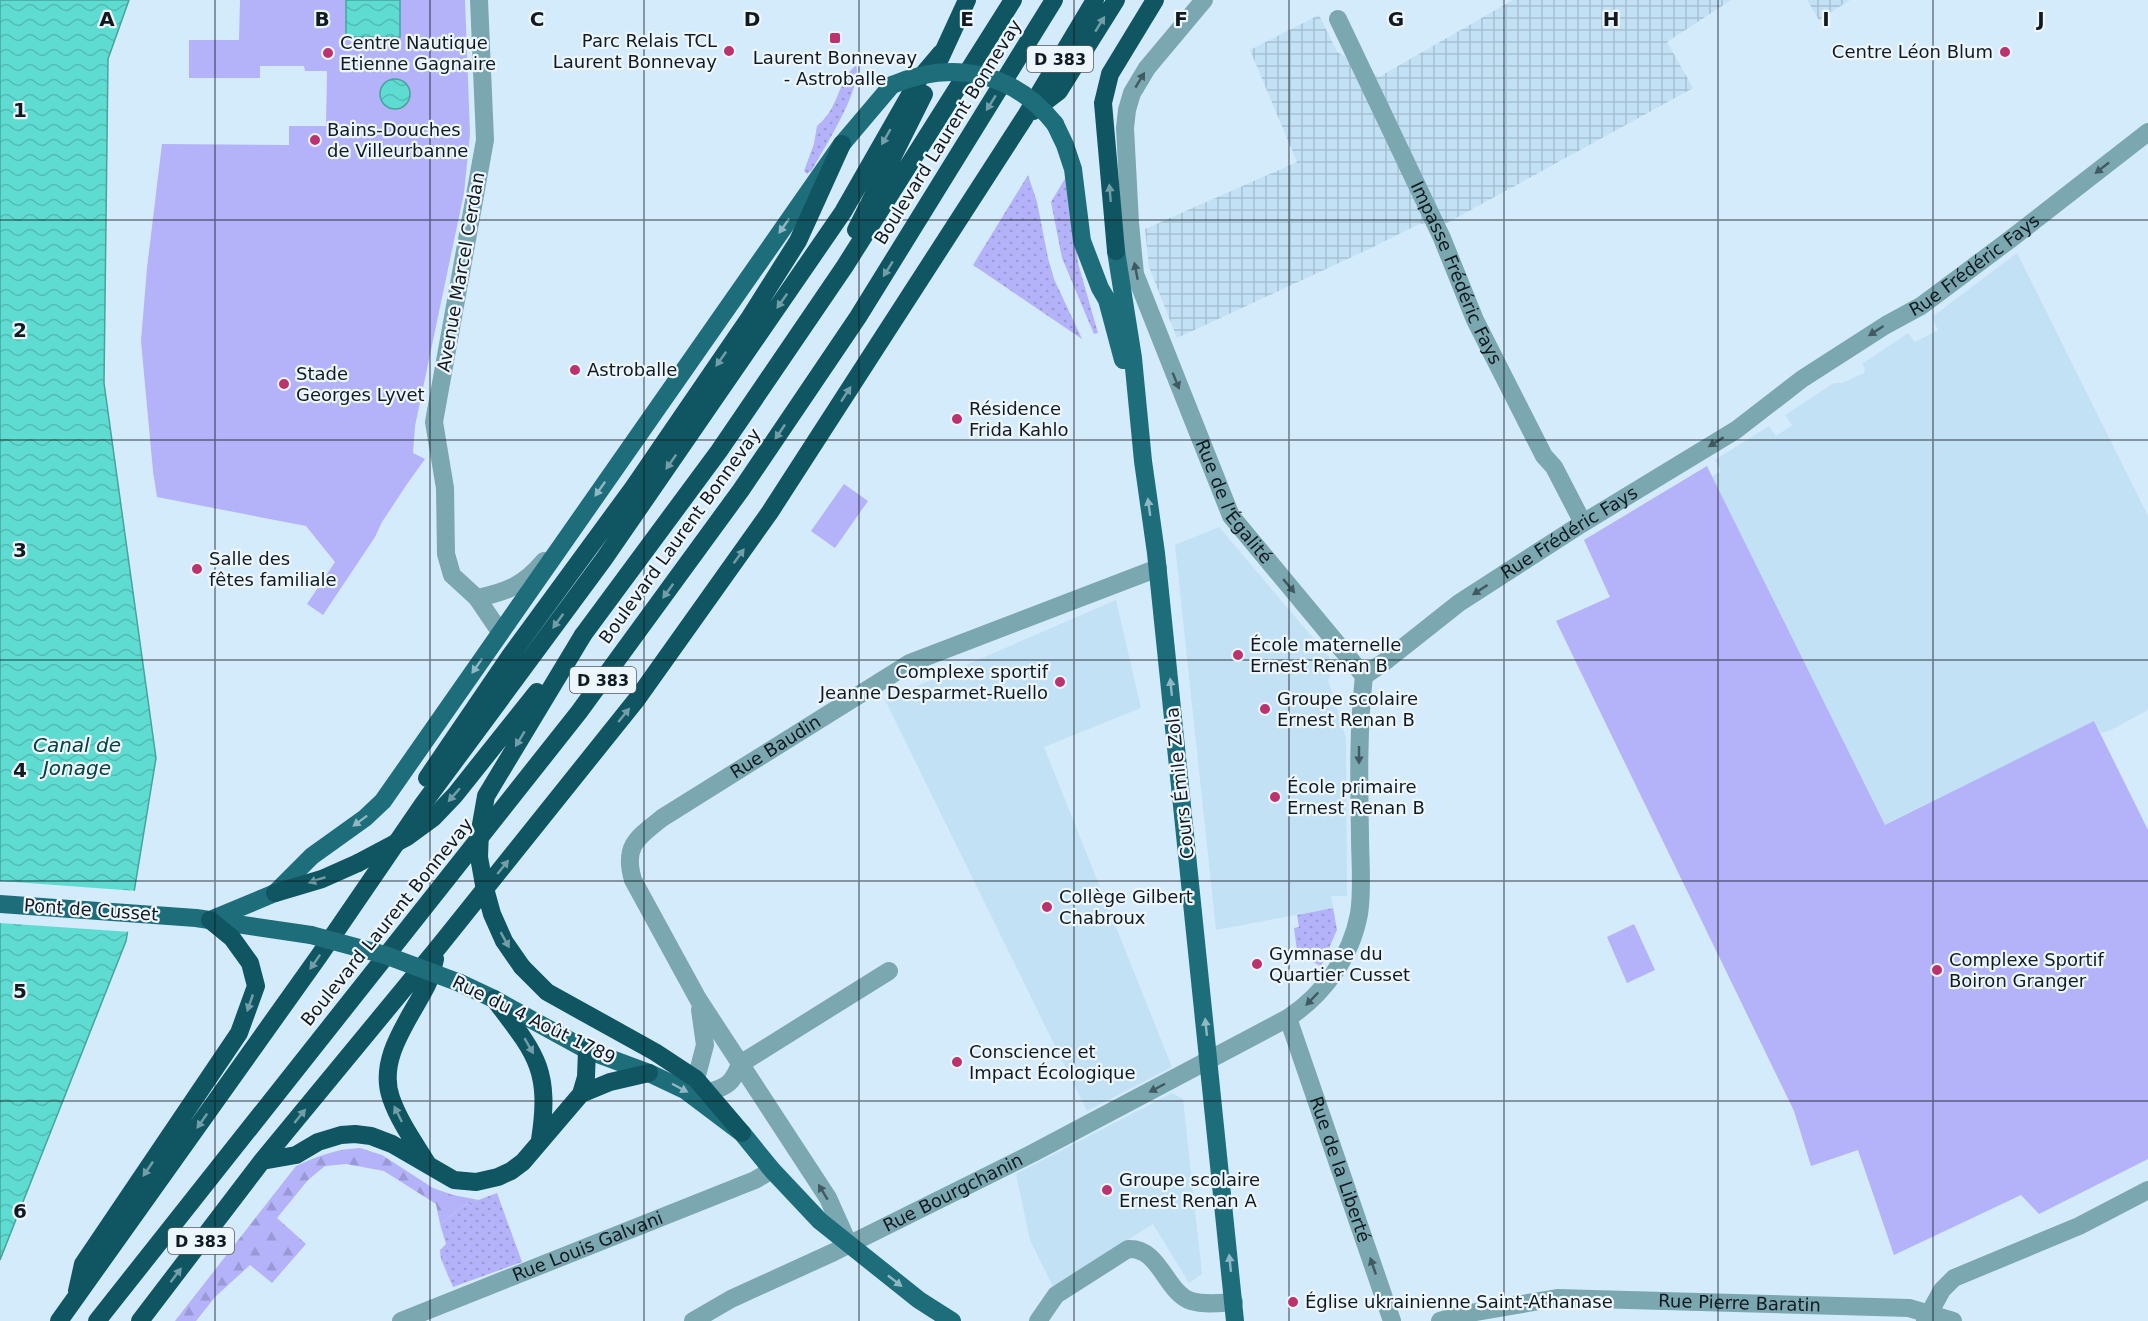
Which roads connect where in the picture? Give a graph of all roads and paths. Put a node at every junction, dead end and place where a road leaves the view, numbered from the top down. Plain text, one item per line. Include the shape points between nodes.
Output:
1 (479, 0) edge
2 (967, 0) edge
3 (1013, 0) edge
4 (1054, 0) edge
5 (1095, 0) edge
6 (1116, 0) edge
7 (1155, 0) edge
8 (1204, 0) edge
9 (1338, 19) dead end
10 (942, 53) junction
11 (1025, 117) junction
12 (2148, 132) edge
13 (842, 144) junction
14 (1116, 251) joint
15 (846, 266) junction
16 (1155, 326) junction
17 (1129, 333) junction
18 (1143, 461) junction
19 (1583, 524) junction
20 (558, 549) junction
21 (1158, 568) junction
22 (477, 598) junction
23 (502, 630) junction
24 (583, 635) junction
25 (1365, 676) junction
26 (275, 893) junction
27 (359, 896) junction
28 (0, 904) edge
29 (210, 920) junction
30 (440, 945) junction
31 (889, 971) dead end
32 (495, 999) junction
33 (698, 999) junction
34 (1288, 1018) junction
35 (705, 1045) junction
36 (728, 1046) junction
37 (587, 1050) junction
38 (1209, 1059) junction
39 (740, 1064) junction
40 (649, 1073) junction
41 (696, 1079) junction
42 (708, 1092) junction
43 (581, 1094) junction
44 (742, 1133) junction
45 (540, 1140) junction
46 (262, 1161) junction
47 (428, 1165) junction
48 (772, 1170) junction
49 (2148, 1190) edge
50 (849, 1245) junction
51 (75, 1299) junction
52 (1234, 1302) junction
53 (1927, 1317) edge
54 (701, 1319) edge
55 (59, 1321) edge
56 (97, 1321) edge
57 (140, 1321) edge
58 (401, 1321) edge
59 (952, 1321) edge
60 (1038, 1321) edge
61 (1235, 1321) edge
62 (1392, 1321) edge
63 (1440, 1321) edge
64 (1953, 1321) edge

1 - 22 street, Avenue Marcel Cerdan via 485,140 434,422 446,488 446,554 452,575
2 - 10 highway
3 - 15 highway
4 -> 56 highway, Boulevard Laurent Bonnevay / D 383 via 858,317 734,499 544,757
5 - 11 highway, D 383
11 -> 6 highway via 1059,90
14 -> 7 highway via 1103,103 1110,74
16 -> 8 street, Rue de l'Égalité via 1135,274 1127,110 1147,68
9 - 19 street, Impasse Frédéric Fays via 1442,238 1475,320
10 - 15 highway via 852,238
10 -> 27 highway via 919,80 843,212 610,550
30 -> 11 highway, D 383 via 637,699 770,512
12 -> 19 street, Rue Frédéric Fays via 1921,306 1802,379 1736,430
13 - 18 main road, Cours Émile Zola, bridge via 892,85 927,74 981,75 1016,88 1043,109 1055,124 1073,169 1082,242 1107,300
13 -> 20 main road
13 -> 27 highway via 798,241 750,317 420,789
14 - 17 main road, Cours Émile Zola
15 - 24 highway via 719,451
16 - 17 street
16 -> 25 street, Rue de l'Égalité via 1231,516
17 - 18 main road, Cours Émile Zola
21 -> 18 main road, Cours Émile Zola
19 -> 25 street, Rue Frédéric Fays via 1459,603
20 - 22 street via 530,577 503,593
20 - 23 main road
21 - 33 street, Rue Baudin via 910,663 662,818 634,844 628,866 633,880
38 -> 21 main road, Cours Émile Zola
22 - 23 street, Avenue Marcel Cerdan
23 -> 26 main road via 383,801 312,856
24 -> 26 highway, bridge via 433,819 358,863
24 -> 41 highway, bridge via 486,796 479,857 484,885 504,940 522,967 547,992
25 -> 34 street via 1359,723 1359,914 1335,972 1311,1000
26 - 29 main road
27 -> 51 highway
28 - 29 main road, Pont de Cusset
29 - 32 main road, Rue du 4 Août 1789, bridge via 311,935 385,955
29 -> 51 highway via 232,938 250,963 256,986 239,1033 83,1264
46 -> 30 highway, D 383
47 -> 30 highway via 396,1113 387,1075 402,1029 428,984
31 - 39 street
32 - 37 main road, Rue du 4 Août 1789
32 -> 45 highway via 525,1039 542,1076 545,1096
33 - 35 street
33 - 36 street
34 - 38 street
62 -> 34 street, Rue de la Liberté
35 - 36 street via 718,1040
35 - 41 street
36 - 39 street
37 - 40 main road, Rue du 4 Août 1789
37 - 43 highway
38 -> 50 street, Rue Bourgchanin
52 -> 38 main road, Cours Émile Zola
39 - 42 street via 735,1078 723,1088
50 -> 39 street via 828,1198
40 - 43 highway via 609,1082
40 -> 44 main road, Rue du 4 Août 1789 via 685,1090
41 - 42 highway
42 - 44 highway
43 - 45 highway
44 - 48 main road, Rue du 4 Août 1789
45 - 47 highway via 511,1171 485,1180 454,1180
46 - 47 highway via 296,1155 318,1142 355,1134 381,1140
57 -> 46 highway, D 383
48 - 50 main road, Rue du 4 Août 1789 via 820,1221
48 - 58 street, Rue Louis Galvani
49 - 53 street via 2079,1226 1954,1278 1942,1290
50 - 54 street, Rue Bourgchanin via 731,1299
50 -> 59 main road, Rue du 4 Août 1789
51 - 55 highway
52 - 60 street via 1204,1304 1188,1300 1149,1256 1128,1249 1056,1295
52 - 61 main road, Cours Émile Zola
53 - 63 street, Rue Pierre Baratin via 1909,1308 1557,1298
53 - 64 street, Rue Pierre Baratin

